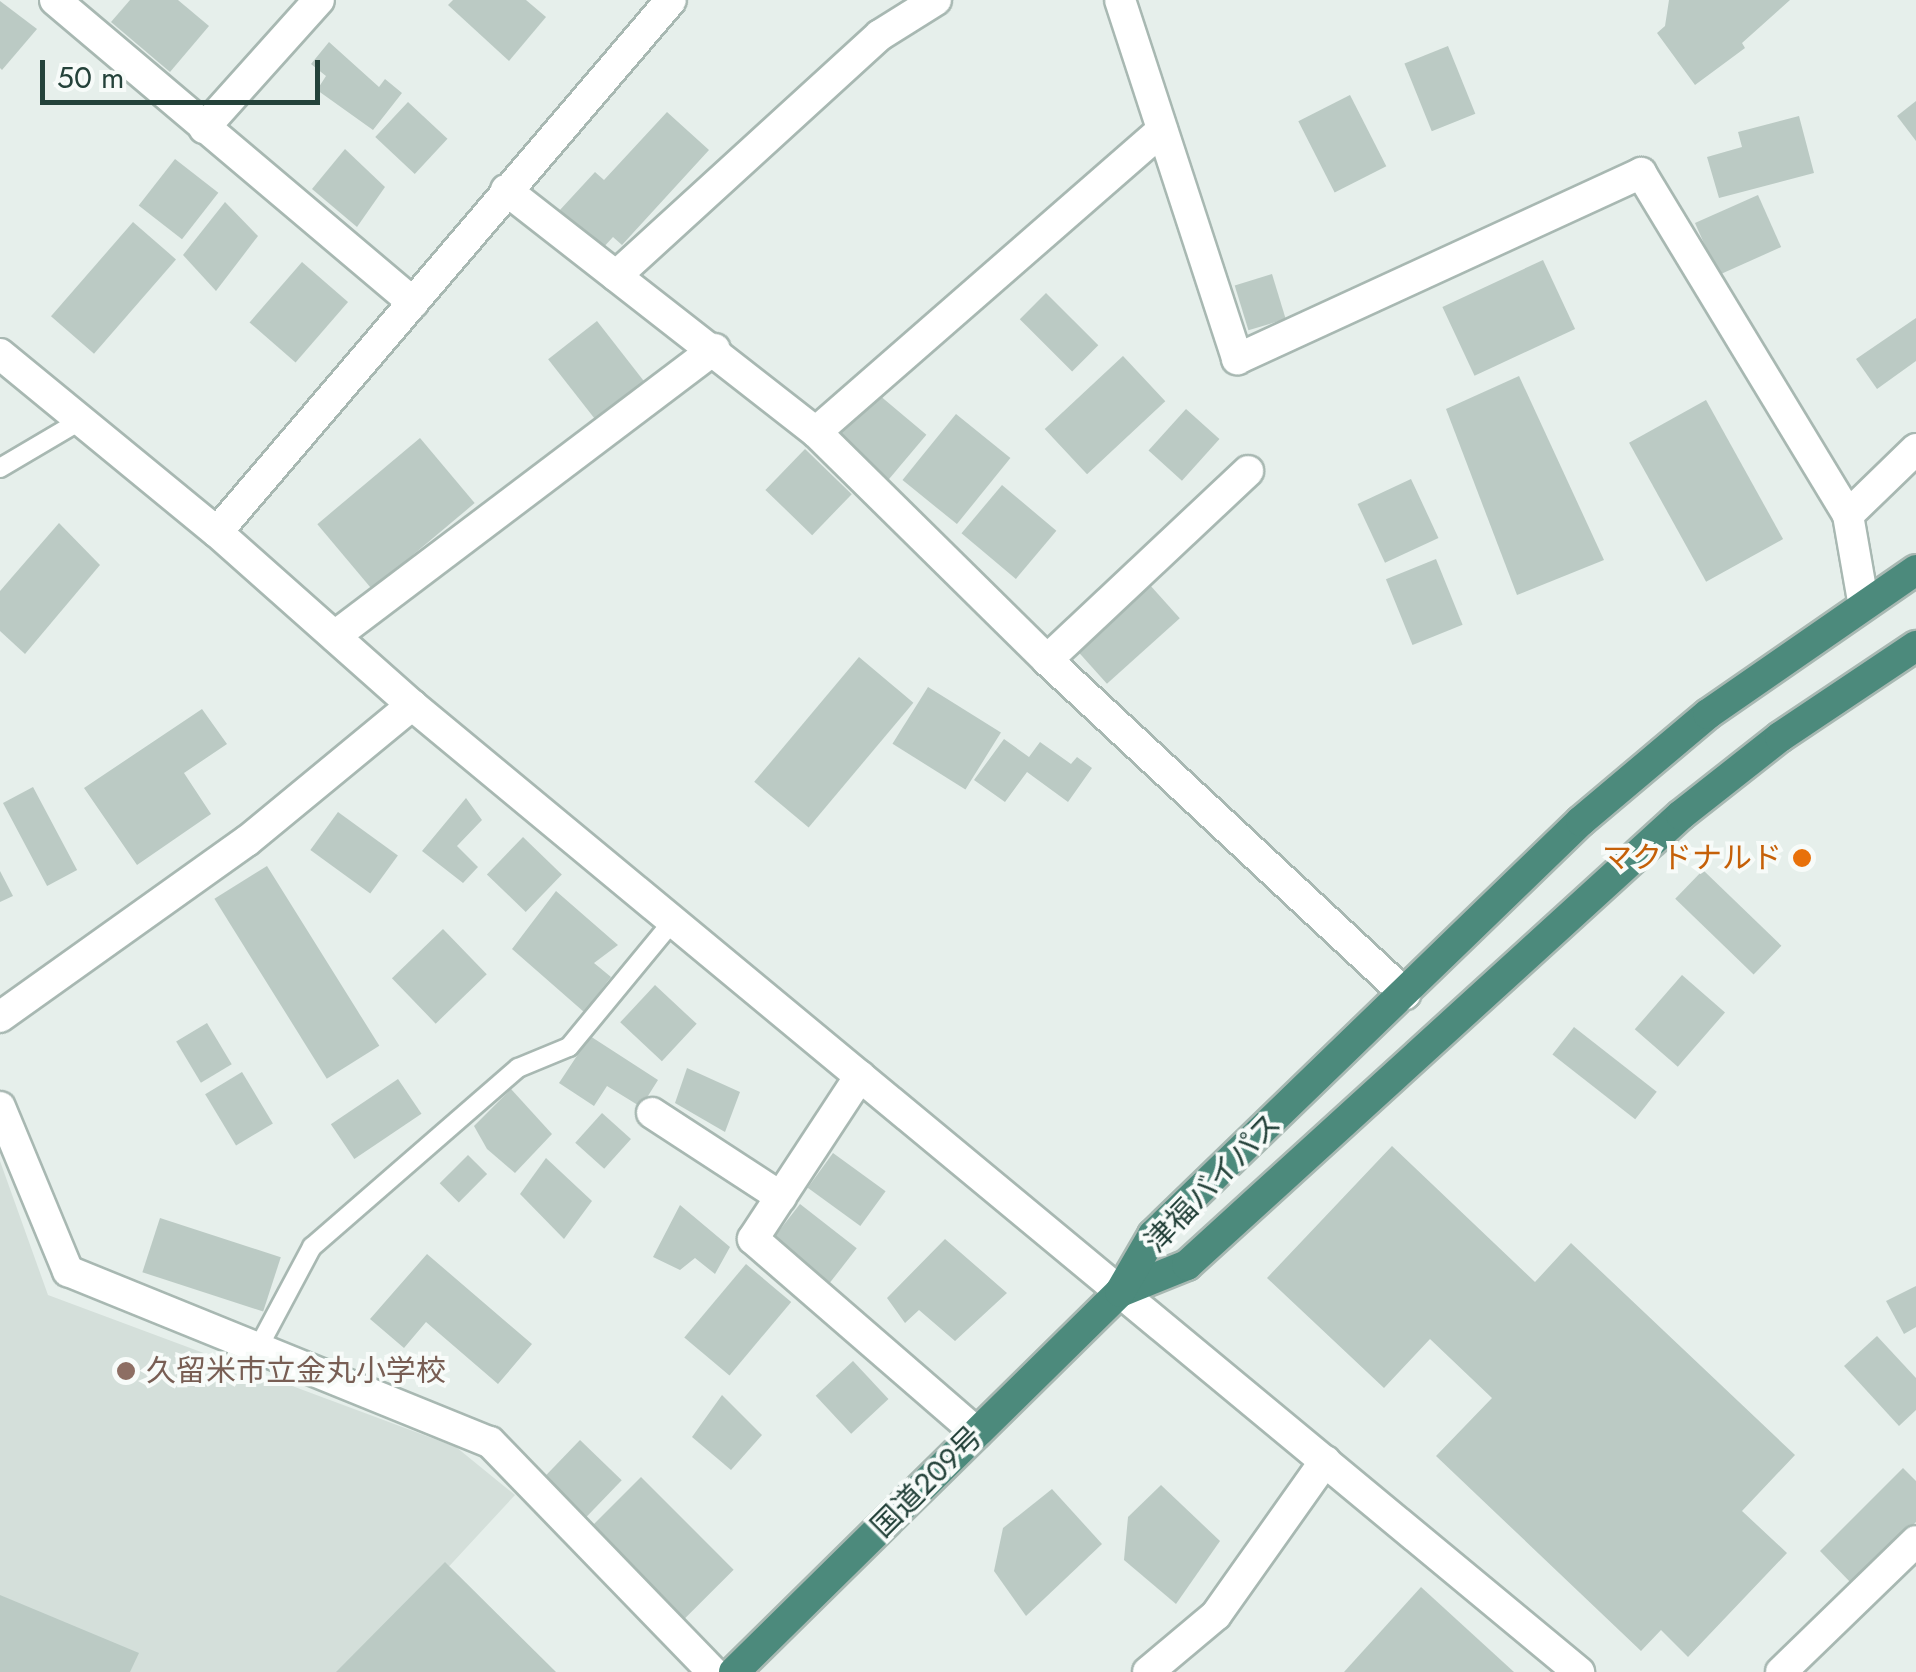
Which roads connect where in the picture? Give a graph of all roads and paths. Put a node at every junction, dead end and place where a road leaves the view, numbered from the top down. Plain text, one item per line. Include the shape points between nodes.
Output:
1 (55, 0) edge
2 (319, 0) edge
3 (671, 0) edge
4 (936, 0) edge
5 (1120, 0) edge
6 (204, 128) junction
7 (1162, 130) junction
8 (506, 190) junction
9 (616, 276) junction
10 (413, 302) junction
11 (715, 349) junction
12 (0, 354) edge
13 (78, 422) junction
14 (816, 432) junction
15 (1916, 449) edge
16 (0, 468) edge
17 (1248, 472) dead end
18 (1848, 515) junction
19 (217, 532) junction
20 (1916, 570) edge
21 (1864, 602) junction
22 (335, 636) junction
23 (1916, 646) edge
24 (1046, 660) junction
25 (412, 705) junction
26 (673, 921) junction
27 (1405, 994) junction
28 (0, 1017) edge
29 (860, 1076) junction
30 (0, 1107) edge
31 (652, 1112) dead end
32 (781, 1197) junction
33 (1120, 1292) junction
34 (258, 1348) junction
35 (977, 1433) junction
36 (1325, 1461) junction
37 (1916, 1541) edge
38 (713, 1672) edge
39 (734, 1672) edge
40 (1148, 1672) edge
41 (1579, 1672) edge
42 (1780, 1672) edge

1 - 6 street
2 - 6 street
3 - 8 street
4 - 9 street via 880,35
5 - 7 street
6 - 10 street
7 - 14 street
7 - 18 street via 1237,360 1641,173
8 - 9 street
8 - 10 street
9 - 11 street
10 - 19 street
11 - 14 street
11 - 22 street
12 - 13 street
13 - 16 lane
13 - 19 street
14 - 24 street
15 - 18 street
17 - 24 street
18 - 21 street
19 - 22 street
20 - 21 highway, 津福バイパス
21 - 27 highway, 津福バイパス via 1708,714 1581,821
22 - 25 street
23 - 33 highway, 津福バイパス via 1780,737 1681,816 1187,1264
24 - 27 street
25 - 26 street
25 - 28 street via 247,841
26 - 29 street
26 - 34 lane via 570,1047 518,1068 312,1247
27 - 33 highway, 津福バイパス via 1153,1236
29 - 32 street
29 - 33 street
30 - 34 street via 68,1271
31 - 32 street
32 - 35 street via 754,1239
33 - 35 highway, 国道209号
33 - 36 street
34 - 38 street via 490,1442
35 - 39 highway, 国道209号
36 - 40 street via 1216,1615
36 - 41 street
37 - 42 street

